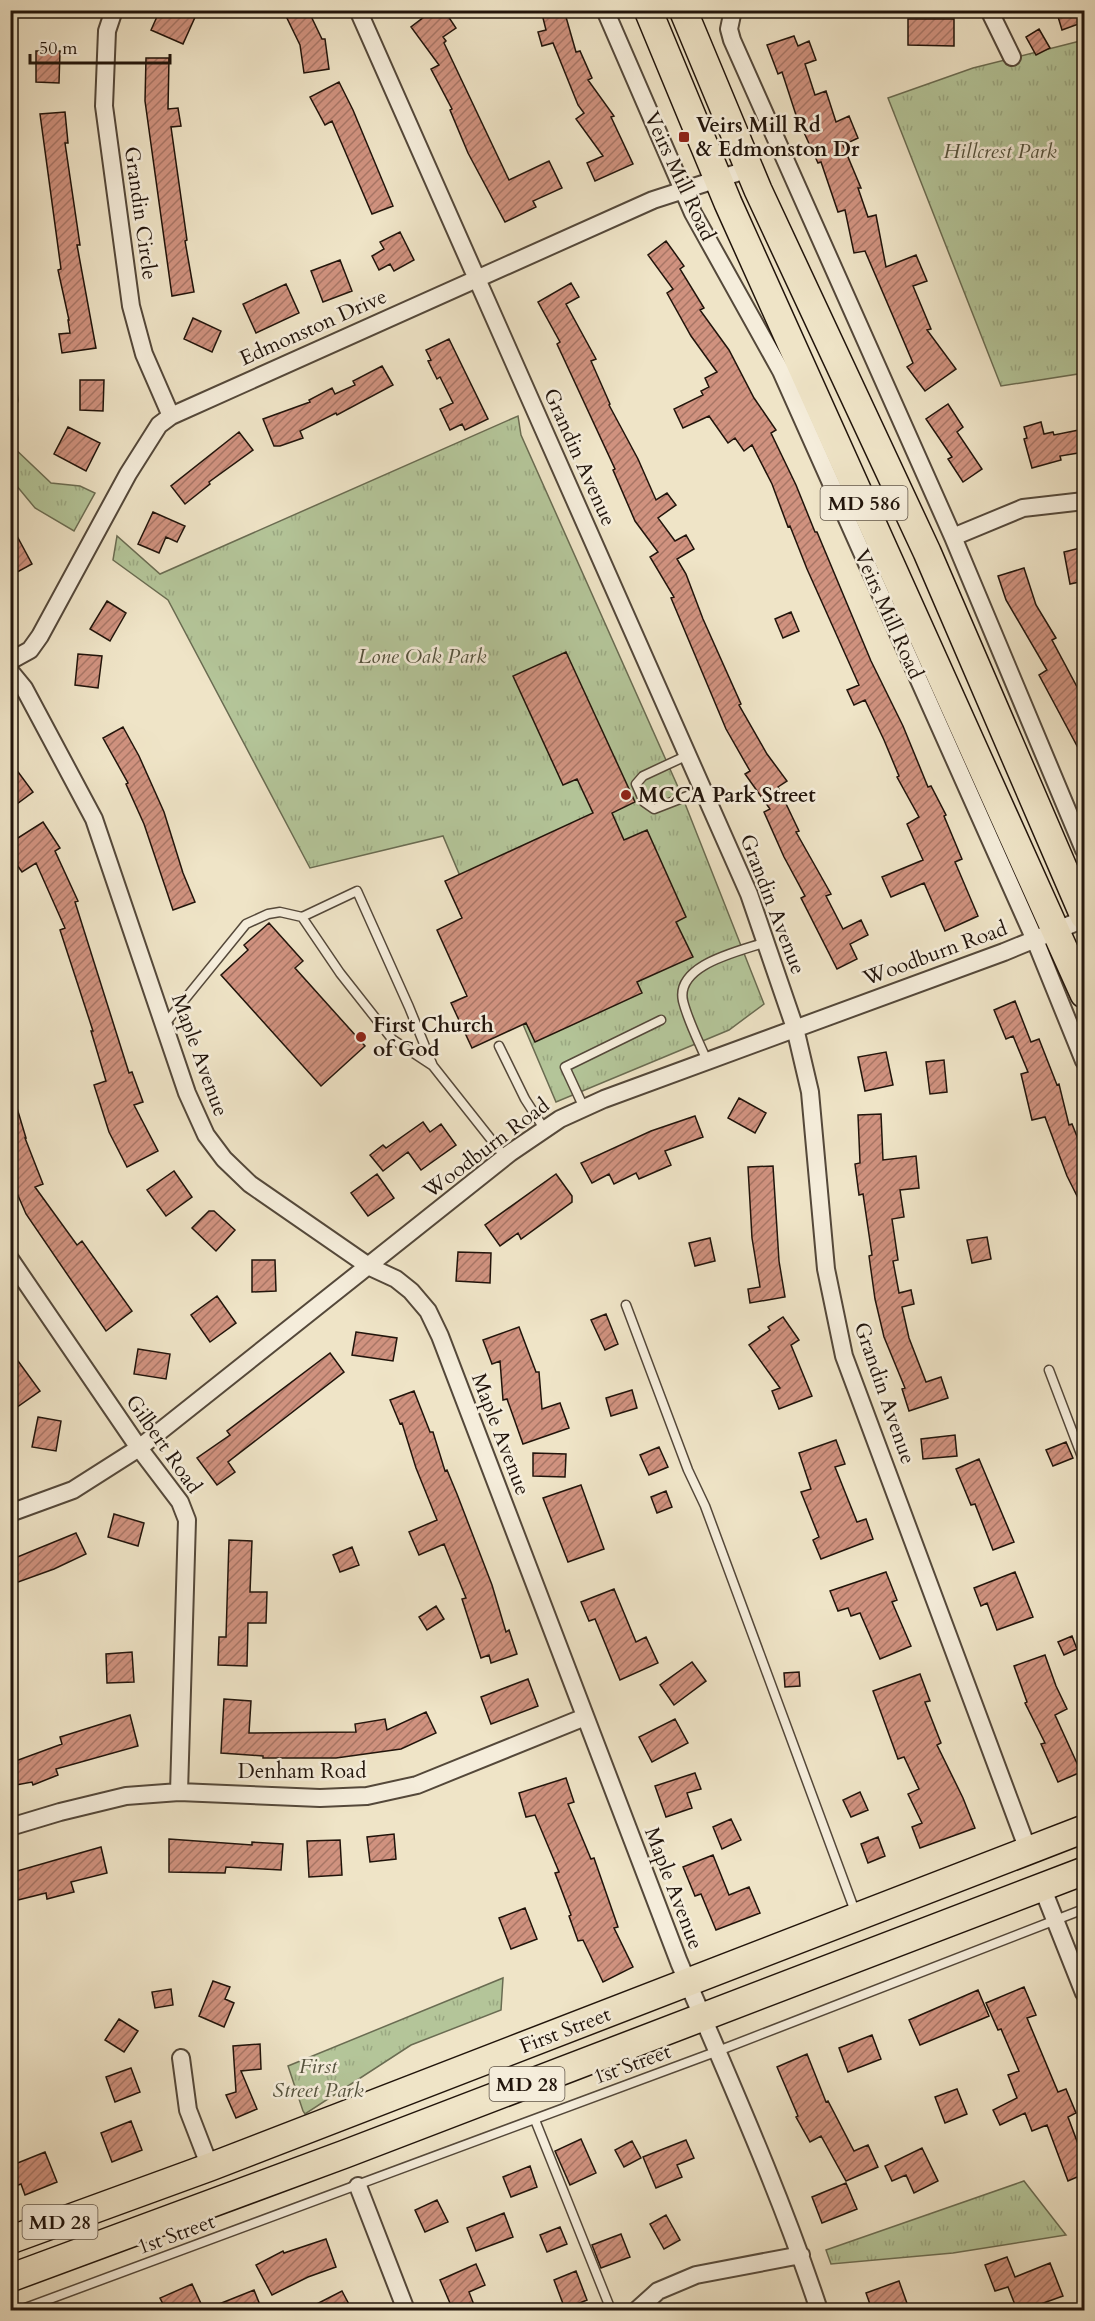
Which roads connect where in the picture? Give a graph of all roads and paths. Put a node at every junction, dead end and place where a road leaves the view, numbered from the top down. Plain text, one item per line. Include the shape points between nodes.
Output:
1 (114, 10) edge
2 (358, 10) edge
3 (605, 10) edge
4 (648, 10) edge
5 (683, 10) edge
6 (733, 10) edge
7 (989, 10) edge
8 (1012, 57) dead end
9 (749, 169) junction
10 (718, 180) junction
11 (683, 191) junction
12 (476, 278) junction
13 (171, 416) junction
14 (1084, 501) edge
15 (953, 537) junction
16 (10, 661) edge
17 (10, 671) edge
18 (688, 755) junction
19 (703, 790) junction
20 (1084, 850) edge
21 (302, 917) junction
22 (1084, 918) edge
23 (1045, 935) junction
24 (766, 942) junction
25 (1084, 994) edge
26 (661, 1020) dead end
27 (164, 1025) junction
28 (795, 1028) junction
29 (499, 1046) dead end
30 (707, 1061) junction
31 (1084, 1061) edge
32 (433, 1066) junction
33 (584, 1108) junction
34 (545, 1130) junction
35 (505, 1157) junction
36 (10, 1259) edge
37 (370, 1267) junction
38 (626, 1305) dead end
39 (1049, 1370) dead end
40 (139, 1448) junction
41 (1084, 1462) edge
42 (10, 1513) edge
43 (585, 1717) junction
44 (179, 1792) junction
45 (10, 1827) edge
46 (1084, 1829) edge
47 (1028, 1850) junction
48 (1084, 1871) edge
49 (1042, 1887) junction
50 (1084, 1909) edge
51 (857, 1917) junction
52 (1055, 1920) junction
53 (688, 1983) junction
54 (1084, 1993) edge
55 (704, 2017) junction
56 (718, 2051) junction
57 (181, 2058) dead end
58 (535, 2120) junction
59 (210, 2167) junction
60 (358, 2186) junction
61 (10, 2240) edge
62 (801, 2255) junction
63 (10, 2278) edge
64 (21, 2310) edge
65 (406, 2310) edge
66 (611, 2310) edge
67 (637, 2310) edge
68 (819, 2310) edge

1 - 13 street, Grandin Circle via 107,31 104,106 131,306 144,354
2 - 12 street, Grandin Avenue
3 - 11 street, Veirs Mill Road
4 - 10 main road, Veirs Mill Road / MD 586
5 - 9 main road, MD 586
6 - 15 street via 729,29 732,40
7 - 8 street
9 - 10 street, Edmonston Drive
9 - 22 main road, MD 586 via 927,552
10 - 11 street, Edmonston Drive
10 - 23 main road, Veirs Mill Road / MD 586
11 - 12 street, Edmonston Drive via 653,200
11 - 23 street, Veirs Mill Road via 781,371
12 - 13 street, Edmonston Drive
12 - 18 street, Grandin Avenue
13 - 16 street, Edmonston Drive via 159,425 128,474 40,636 30,650
14 - 15 street via 1023,508
15 - 20 street
17 - 27 street, Maple Avenue via 24,688 94,819
18 - 19 street, Grandin Avenue
18 - 19 lane via 643,776 636,784 644,802 654,809
19 - 24 street, Grandin Avenue
21 - 27 lane via 280,912 246,924
21 - 32 lane via 392,1039
21 - 32 lane via 357,891
22 - 23 street, Woodburn Road
23 - 25 main road, Veirs Mill Road / MD 586
23 - 28 street, Woodburn Road
23 - 31 street, Veirs Mill Road
24 - 28 street, Grandin Avenue
24 - 30 lane via 703,964 686,980 682,999
26 - 33 lane via 565,1067
27 - 37 street, Maple Avenue via 206,1136 224,1160 250,1184
28 - 30 street, Woodburn Road
28 - 47 street, Grandin Avenue via 810,1092 826,1269 844,1356
29 - 34 lane
30 - 33 street, Woodburn Road
32 - 35 lane
33 - 34 street, Woodburn Road
34 - 35 street, Woodburn Road
35 - 37 street, Woodburn Road
36 - 40 street, Gilbert Road
37 - 40 street, Woodburn Road
37 - 43 street, Maple Avenue via 411,1291 428,1311 440,1336
38 - 51 lane
39 - 41 lane
40 - 42 street, Woodburn Road via 72,1490
40 - 44 street, Gilbert Road via 180,1502 187,1520
43 - 44 street, Denham Road via 417,1785 367,1796
43 - 53 street, Maple Avenue
44 - 45 street, Denham Road via 126,1796
46 - 47 main road, First Street / MD 28
47 - 51 main road, First Street / MD 28
48 - 49 main road, First Street / MD 28
49 - 52 street
49 - 55 main road, First Street / MD 28
50 - 52 lane, 1st Street
51 - 53 main road, First Street / MD 28
52 - 54 street
52 - 56 lane, 1st Street
53 - 55 street, Maple Avenue
53 - 59 main road, First Street / MD 28
55 - 56 street, Maple Avenue
55 - 63 main road, First Street / MD 28
56 - 58 lane, 1st Street
56 - 62 street, Maple Avenue
57 - 59 street via 188,2110
58 - 60 lane, 1st Street
58 - 66 lane
59 - 61 main road, First Street / MD 28
60 - 64 lane, 1st Street
60 - 65 street
62 - 67 street via 696,2275 658,2291
62 - 68 street, Maple Avenue

